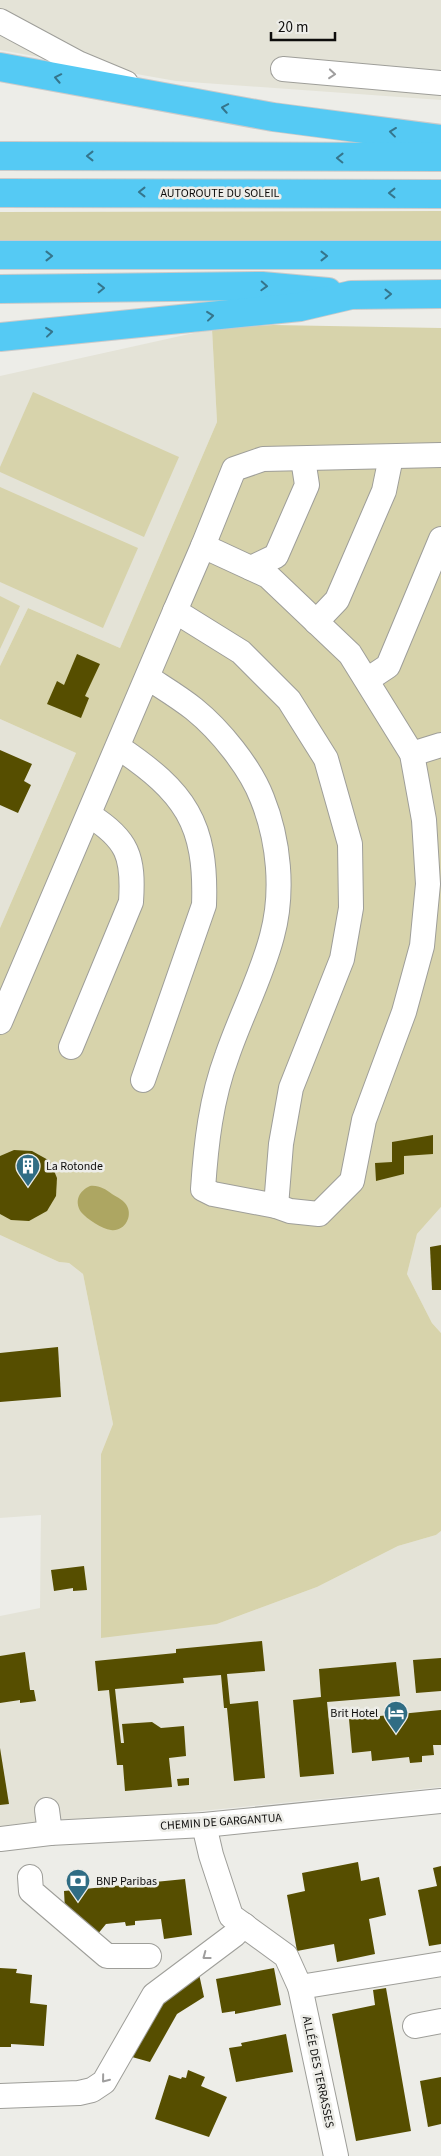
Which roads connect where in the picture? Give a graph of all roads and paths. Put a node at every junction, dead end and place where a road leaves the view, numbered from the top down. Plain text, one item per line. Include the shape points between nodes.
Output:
1 (0, 21) edge
2 (0, 67) edge
3 (284, 69) dead end
4 (441, 83) edge
5 (158, 96) junction
6 (441, 139) edge
7 (0, 156) edge
8 (441, 157) edge
9 (0, 193) edge
10 (441, 194) edge
11 (0, 255) edge
12 (441, 256) edge
13 (0, 289) edge
14 (351, 294) junction
15 (441, 294) edge
16 (0, 337) edge
17 (441, 455) edge
18 (391, 456) junction
19 (303, 459) junction
20 (441, 539) edge
21 (203, 546) junction
22 (251, 568) junction
23 (175, 611) junction
24 (316, 622) junction
25 (147, 677) junction
26 (367, 680) junction
27 (441, 744) edge
28 (118, 747) junction
29 (412, 754) junction
30 (88, 815) junction
31 (0, 1022) edge
32 (70, 1047) dead end
33 (143, 1080) dead end
34 (276, 1206) junction
35 (441, 1801) edge
36 (47, 1810) dead end
37 (204, 1826) junction
38 (50, 1833) junction
39 (0, 1839) edge
40 (30, 1877) dead end
41 (244, 1925) junction
42 (149, 1956) dead end
43 (441, 1964) edge
44 (300, 1987) junction
45 (441, 2021) edge
46 (415, 2026) dead end
47 (0, 2096) edge
48 (336, 2156) edge

1 - 5 street via 78,63
5 -> 2 highway
3 -> 4 street
6 -> 5 highway via 274,117
8 -> 7 highway
10 -> 9 highway, AUTOROUTE DU SOLEIL
11 -> 12 highway
13 -> 14 highway via 262,286
14 -> 15 highway
16 -> 14 highway via 300,308
17 - 18 street
18 - 19 street
18 - 24 street via 384,491 337,600
19 - 21 street via 263,459 234,469
19 - 22 street via 306,485 276,556
20 - 26 street via 388,666
21 - 22 street
21 - 23 street
22 - 24 street via 268,576
23 - 25 street
23 - 34 street via 241,652 289,700 326,759 350,844 351,908 342,959 291,1088 281,1144
24 - 26 street via 350,654
25 - 28 street
25 - 34 street via 194,709 221,736 262,798 273,835 278,867 278,902 273,934 214,1098 206,1143 204,1189 213,1194
26 - 29 street
27 - 29 street
28 - 30 street
28 - 33 street via 168,785 195,824 205,877 204,905
29 - 34 street via 424,820 428,884 422,946 404,1012 364,1120 352,1181 319,1214
30 - 31 street
30 - 32 street via 110,828 121,841 133,877 131,902
35 - 37 street, CHEMIN DE GARGANTUA
36 - 38 street
37 - 38 street, CHEMIN DE GARGANTUA
37 - 41 street, ALLÉE DES TERRASSES via 231,1916
38 - 39 street, CHEMIN DE GARGANTUA
40 - 42 street via 31,1891 107,1956
41 - 44 street, ALLÉE DES TERRASSES via 286,1956
41 -> 47 street via 154,1996 104,2082 79,2093
43 - 44 street
44 - 48 street, ALLÉE DES TERRASSES
45 - 46 street

